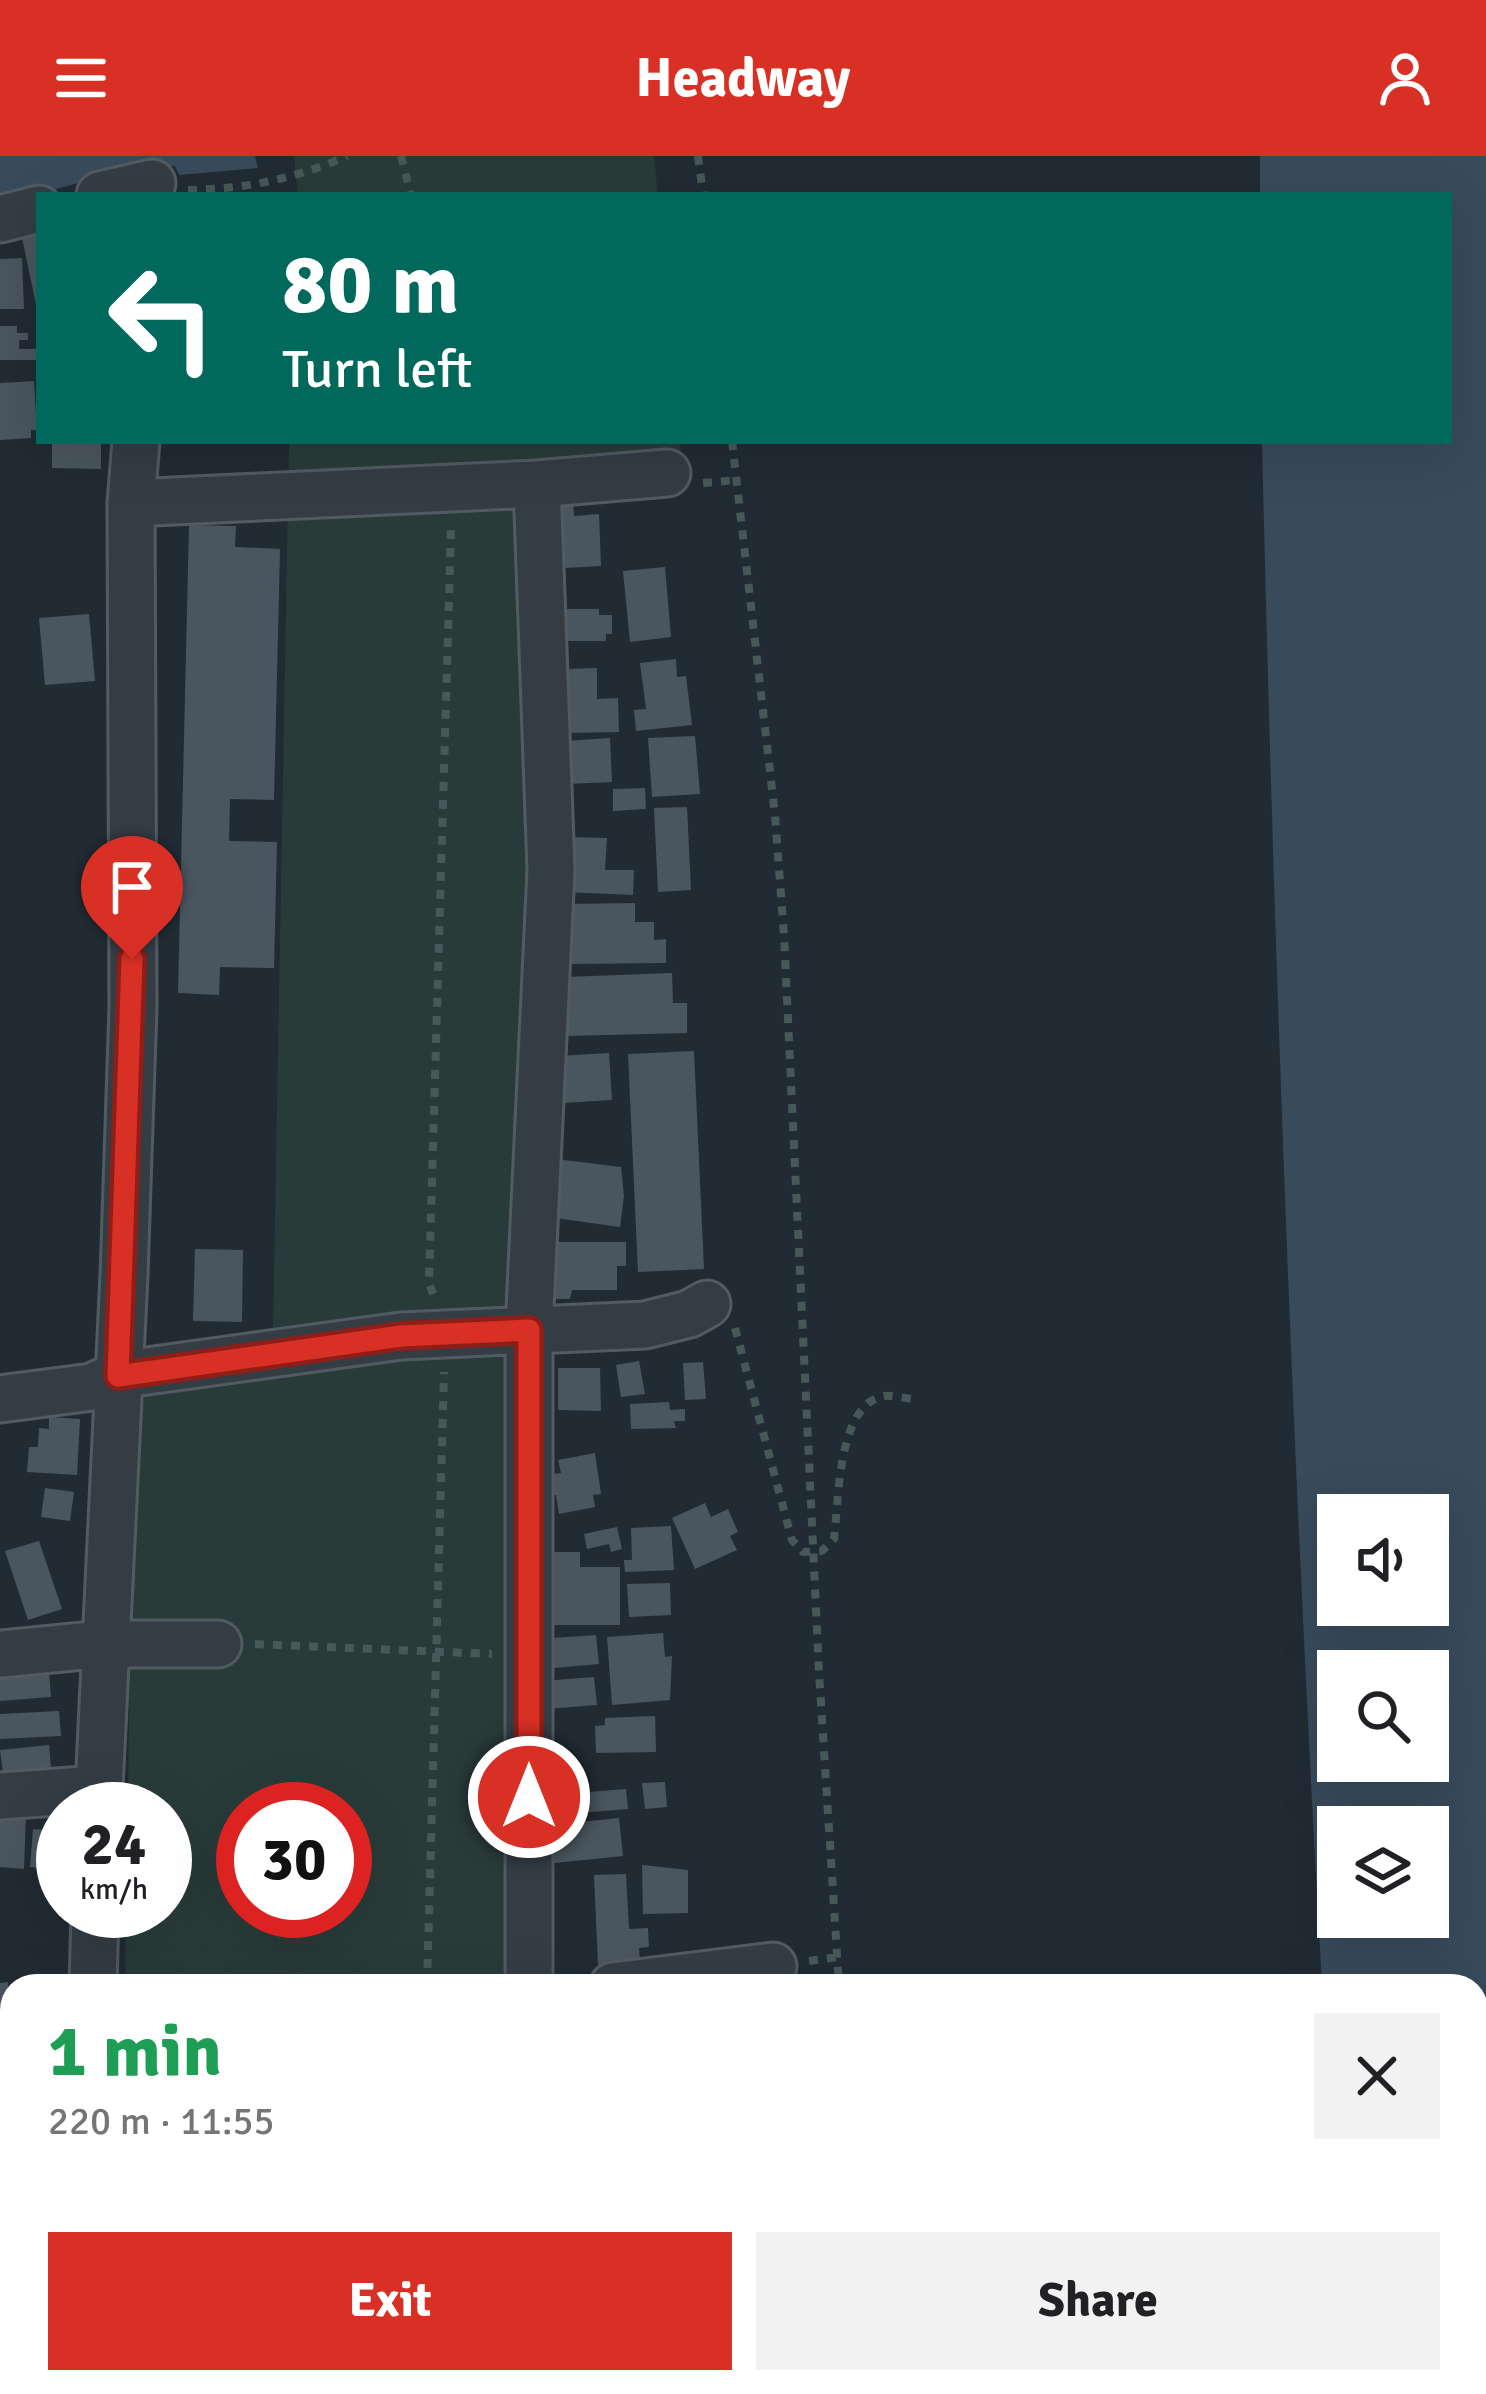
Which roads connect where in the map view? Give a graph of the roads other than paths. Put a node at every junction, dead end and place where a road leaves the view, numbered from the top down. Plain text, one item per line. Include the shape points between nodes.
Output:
1 (150, 177) edge
2 (108, 192) edge
3 (36, 210) edge
4 (0, 219) edge
5 (136, 444) edge
6 (667, 473) dead end
7 (537, 484) junction
8 (130, 502) junction
9 (707, 1304) road end
10 (529, 1330) junction
11 (118, 1376) junction
12 (0, 1399) edge
13 (218, 1643) road end
14 (104, 1644) junction
15 (0, 1654) edge
16 (99, 1782) edge
17 (0, 1796) edge
18 (36, 1797) edge
19 (94, 1938) edge
20 (773, 1966) dead end
21 (93, 1974) edge
22 (529, 1974) edge
23 (709, 1974) edge

1 - 2 street
3 - 4 street
5 - 8 street
6 - 7 street
7 - 8 street
7 - 10 street via 551,870
8 - 11 street via 133,1006
9 - 10 street via 645,1325
10 - 11 street via 401,1336
10 - 22 street
11 - 12 street
11 - 14 street
13 - 14 street
14 - 15 street
14 - 16 street
17 - 18 street
19 - 21 street
20 - 23 street

